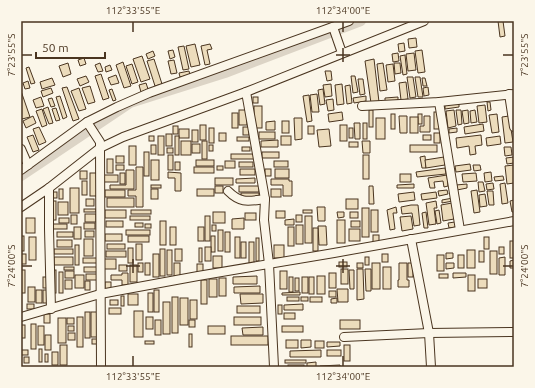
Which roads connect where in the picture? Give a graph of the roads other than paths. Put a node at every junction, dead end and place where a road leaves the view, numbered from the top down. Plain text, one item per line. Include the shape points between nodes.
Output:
1 (349, 21) edge
2 (424, 21) edge
3 (333, 28) junction
4 (342, 51) junction
5 (246, 92) junction
6 (511, 94) edge
7 (439, 102) junction
8 (362, 106) dead end
9 (88, 123) junction
10 (514, 127) edge
11 (100, 145) junction
12 (21, 149) edge
13 (28, 165) junction
14 (21, 170) edge
15 (50, 188) junction
16 (228, 191) dead end
17 (265, 199) junction
18 (21, 207) edge
19 (514, 221) edge
20 (460, 230) junction
21 (411, 239) junction
22 (269, 264) junction
23 (100, 294) junction
24 (51, 309) junction
25 (21, 316) edge
26 (429, 332) junction
27 (514, 332) edge
28 (344, 337) dead end
29 (101, 367) edge
30 (274, 367) edge
31 (431, 367) edge

1 - 3 street
2 - 4 street
3 - 4 street
3 - 9 street via 149,94
4 - 5 street
5 - 11 street
5 - 17 street
6 - 7 street
6 - 10 street
7 - 8 street
7 - 20 street
9 - 11 street
9 - 13 street
11 - 15 street
11 - 23 street
12 - 13 street
13 - 14 street
15 - 18 street
15 - 24 street
16 - 17 street via 241,200
17 - 22 street via 264,220
19 - 20 street
20 - 21 street
21 - 22 street
21 - 26 street
22 - 23 street
22 - 30 street
23 - 24 street
23 - 29 street
24 - 25 street
26 - 27 street
26 - 28 street
26 - 31 street

